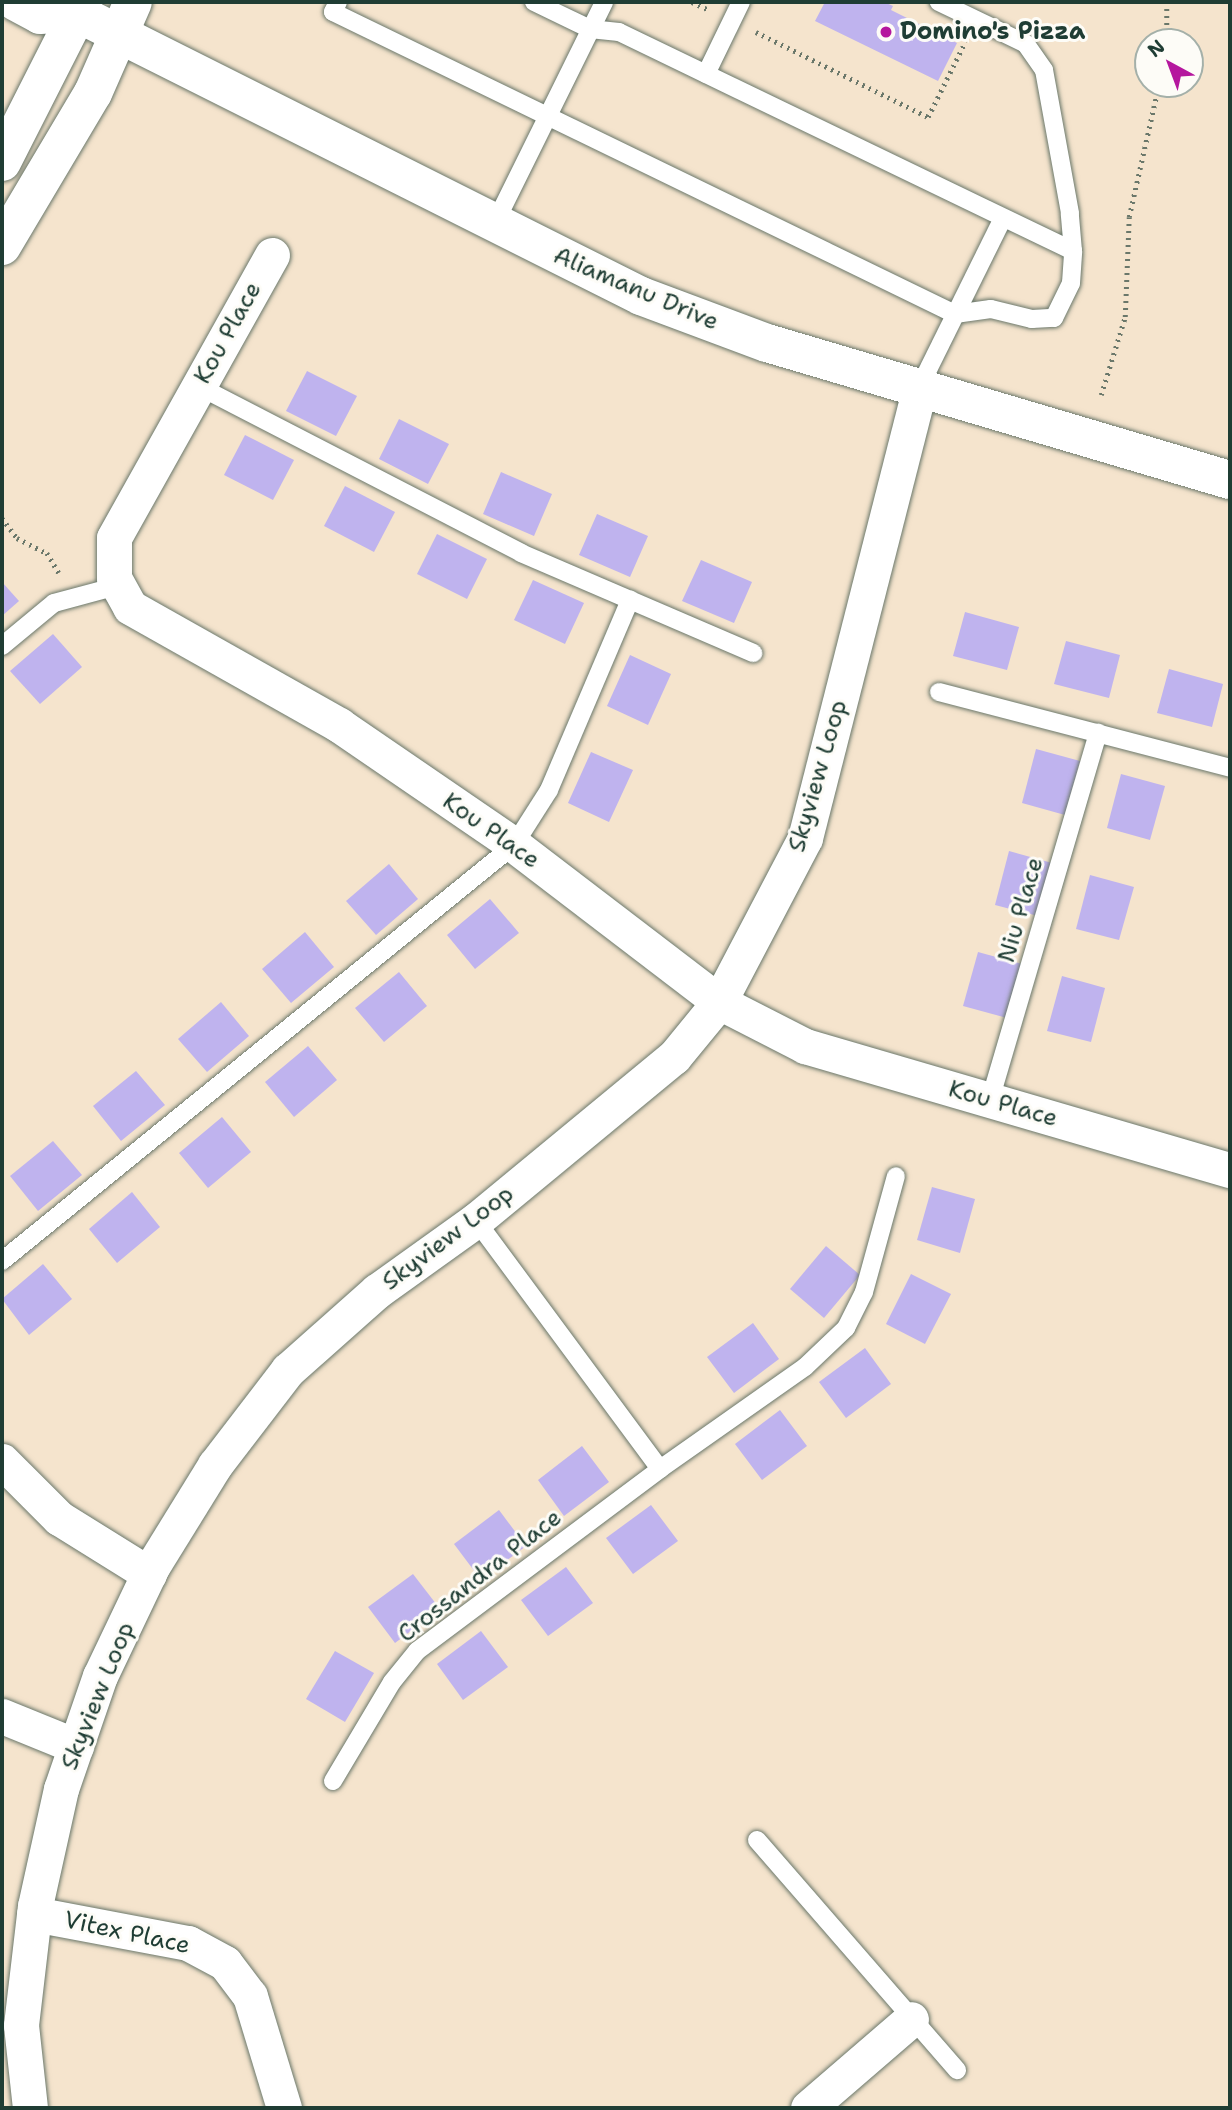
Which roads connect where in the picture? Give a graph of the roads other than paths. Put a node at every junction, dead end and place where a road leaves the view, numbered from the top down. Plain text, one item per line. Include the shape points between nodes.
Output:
1 (16, 2) edge
2 (338, 2) edge
3 (534, 2) edge
4 (604, 2) edge
5 (741, 2) edge
6 (939, 2) edge
7 (76, 6) edge
8 (125, 18) edge
9 (590, 29) junction
10 (706, 74) junction
11 (547, 116) junction
12 (2, 162) edge
13 (1003, 218) junction
14 (494, 226) junction
15 (2, 246) edge
16 (1073, 251) junction
17 (272, 255) dead end
18 (955, 314) junction
19 (198, 386) junction
20 (920, 386) junction
21 (1230, 480) edge
22 (117, 586) junction
23 (630, 600) junction
24 (2, 646) edge
25 (754, 653) dead end
26 (939, 692) dead end
27 (1098, 733) junction
28 (1230, 768) edge
29 (514, 845) junction
30 (719, 1002) junction
31 (990, 1100) junction
32 (1230, 1170) edge
33 (896, 1176) dead end
34 (475, 1220) junction
35 (2, 1261) edge
36 (2, 1461) edge
37 (660, 1469) junction
38 (149, 1574) junction
39 (2, 1716) edge
40 (76, 1746) junction
41 (334, 1781) dead end
42 (757, 1840) dead end
43 (34, 1914) junction
44 (911, 2019) junction
45 (957, 2070) dead end
46 (30, 2108) edge
47 (284, 2108) edge
48 (807, 2108) edge

1 - 7 street via 40,15
2 - 11 lane via 333,12
3 - 9 lane
4 - 9 lane
5 - 10 lane
6 - 16 lane via 1026,44 1044,70
7 - 8 street, Aliamanu Drive
7 - 12 street
8 - 14 street, Aliamanu Drive
8 - 15 street via 93,93
9 - 10 lane via 619,32
9 - 11 lane
10 - 13 lane
11 - 14 lane
11 - 18 lane
13 - 16 lane
13 - 18 lane
14 - 20 street, Aliamanu Drive via 679,310 767,343
16 - 18 lane via 1071,283 1054,318 991,309
17 - 19 street, Kou Place
18 - 20 lane
19 - 22 street, Kou Place via 114,538 111,562
19 - 23 lane via 467,526
20 - 21 street, Aliamanu Drive
20 - 30 street, Skyview Loop via 805,838
22 - 24 lane via 54,603
22 - 29 street, Kou Place via 142,618 289,694
23 - 25 lane
23 - 29 lane via 549,790
26 - 27 lane
27 - 28 lane
27 - 31 lane, Niu Place
29 - 30 street, Kou Place
29 - 35 lane
30 - 31 street, Kou Place via 805,1046
30 - 34 street, Skyview Loop via 674,1057
31 - 32 street, Kou Place
33 - 37 lane, Crossandra Place via 864,1292 846,1328 805,1367
34 - 37 lane
34 - 38 street, Skyview Loop via 377,1292 288,1370 215,1465
36 - 38 street via 60,1518
37 - 41 lane, Crossandra Place via 417,1651 392,1682
38 - 40 street, Skyview Loop via 100,1676
39 - 40 street
40 - 43 street, Skyview Loop via 61,1789
42 - 44 lane
43 - 46 street, Skyview Loop via 21,2025
43 - 47 street, Vitex Place via 188,1943 225,1963 250,1996
44 - 45 lane
44 - 48 street

